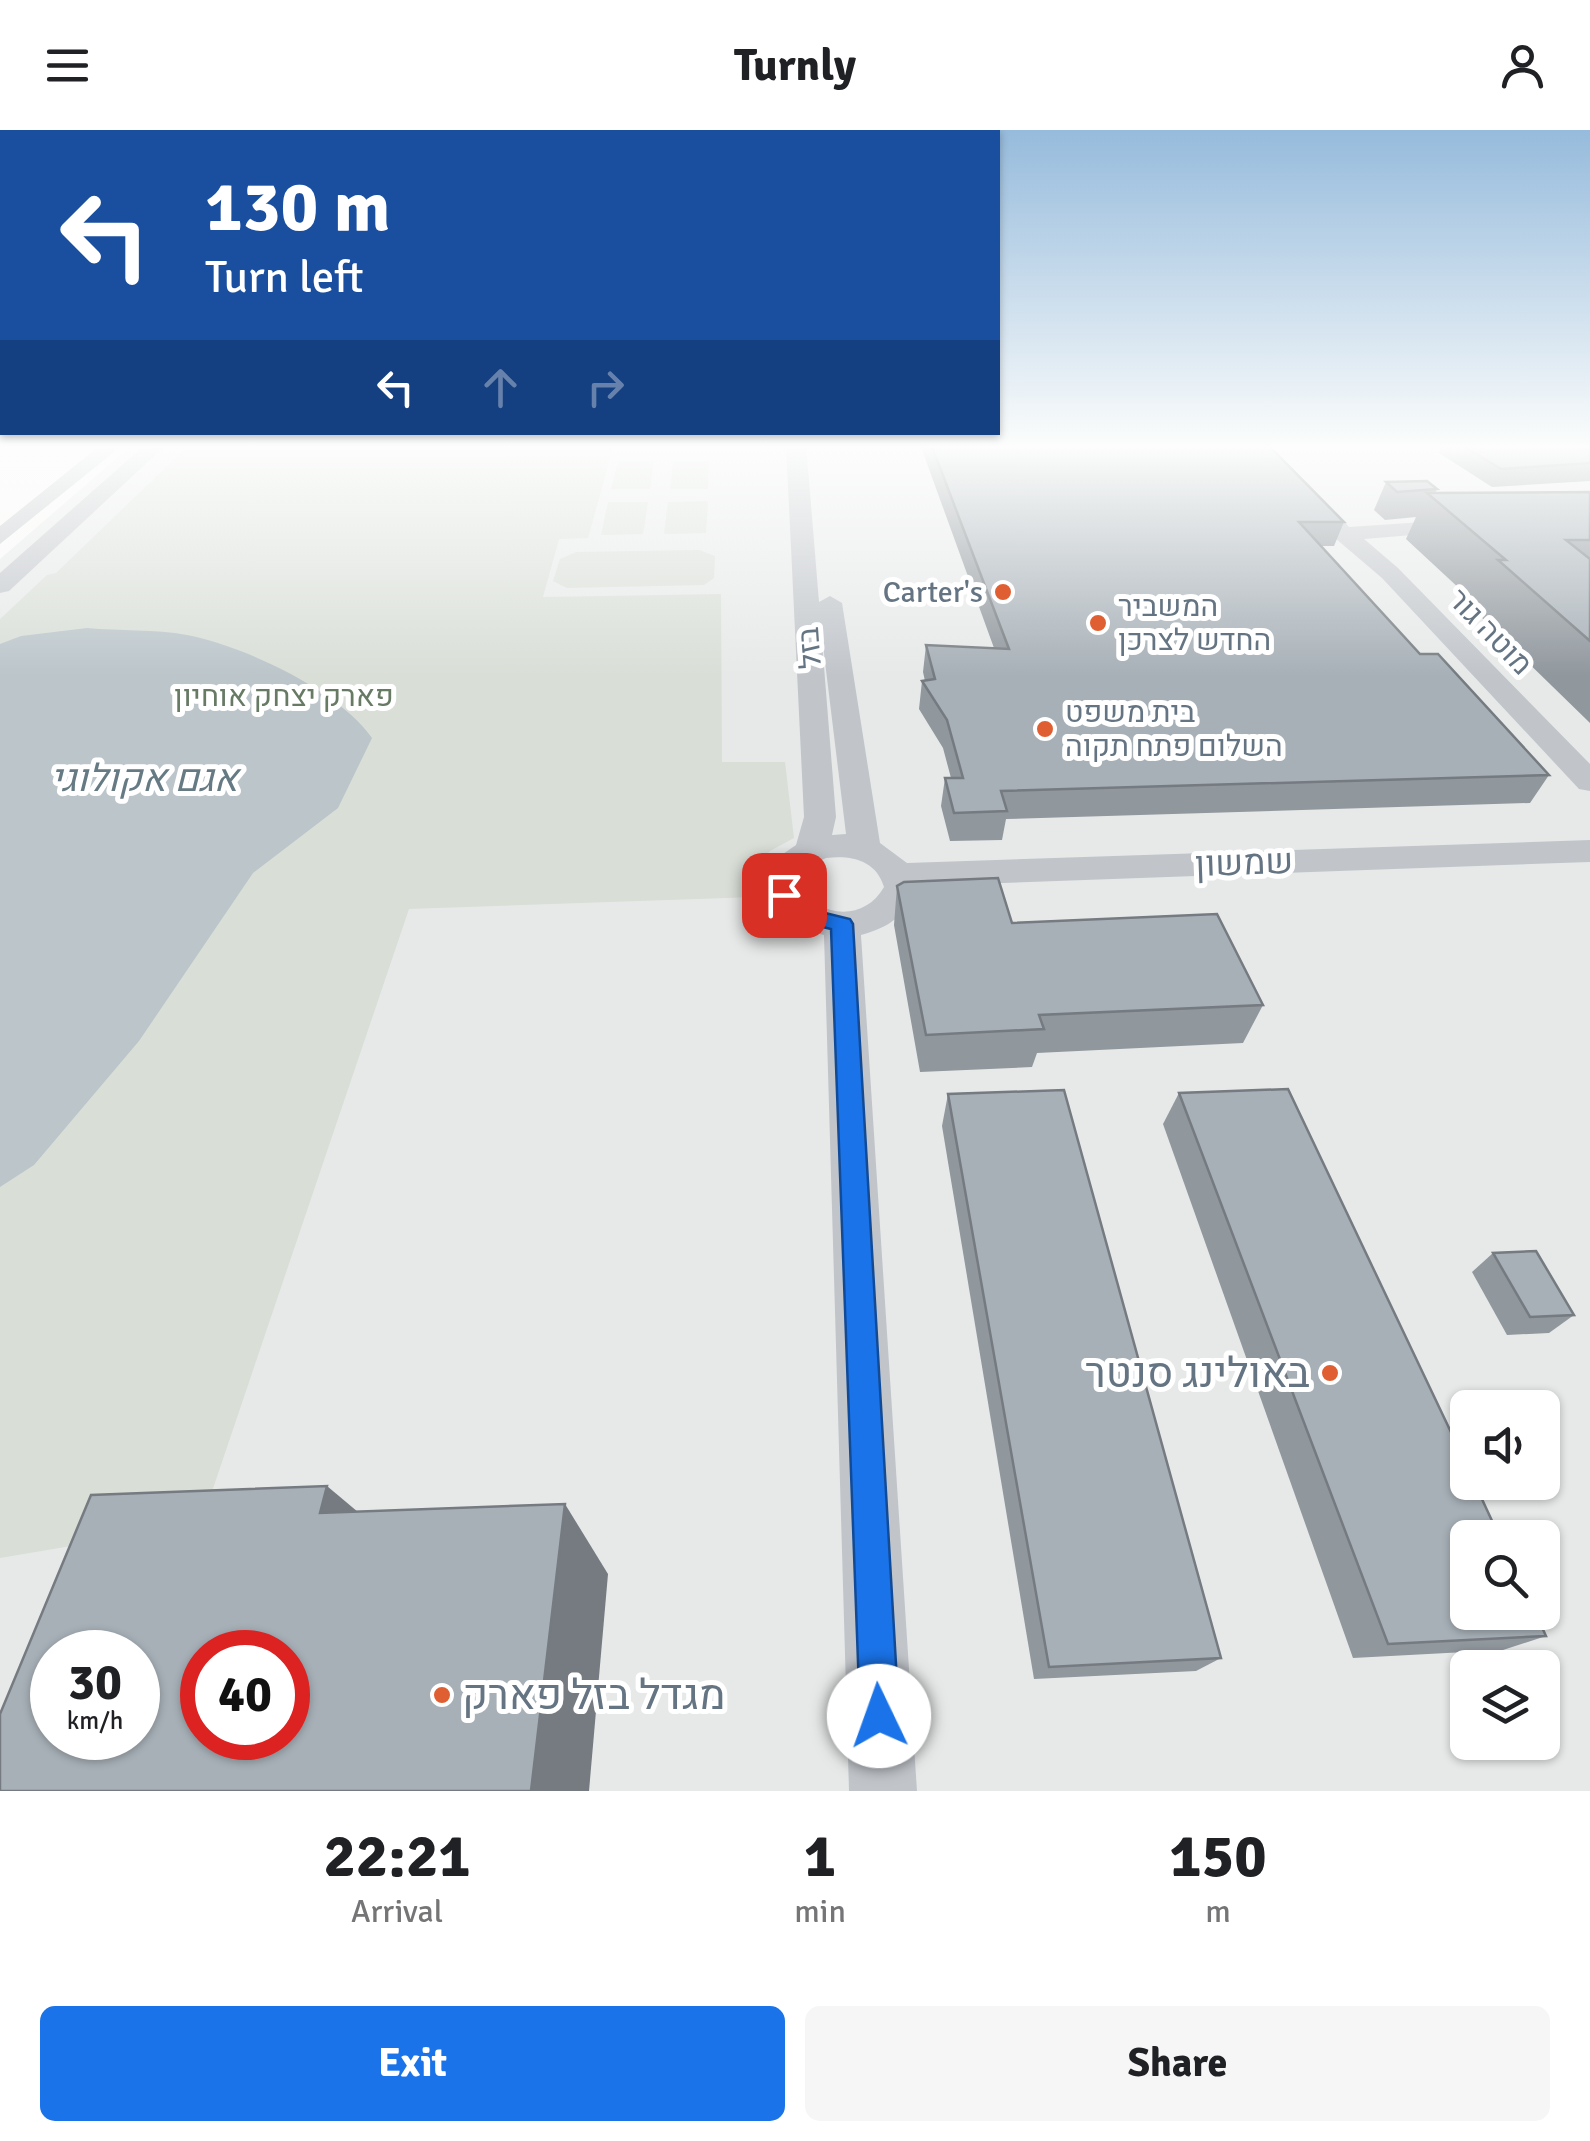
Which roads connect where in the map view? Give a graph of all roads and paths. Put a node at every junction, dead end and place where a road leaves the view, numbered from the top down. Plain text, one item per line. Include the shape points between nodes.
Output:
1 (71, 522) edge
2 (801, 522) edge
3 (820, 522) edge
4 (1332, 522) edge
5 (1480, 522) edge
6 (1344, 534) junction
7 (0, 586) edge
8 (1590, 782) edge
9 (864, 848) junction
10 (811, 850) junction
11 (1590, 851) edge
12 (898, 875) junction
13 (842, 924) junction
14 (883, 1791) edge

1 - 7 street
2 - 10 street, בזל via 820,817
3 - 9 street, בזל
4 - 6 street, מוטה גור
5 - 6 street
6 - 8 street, מוטה גור via 1390,572
9 - 10 street
9 - 12 street
10 - 13 street via 786,870 784,895 806,916
11 - 12 street, שמשון
12 - 13 street via 900,887 889,909
13 - 14 street

